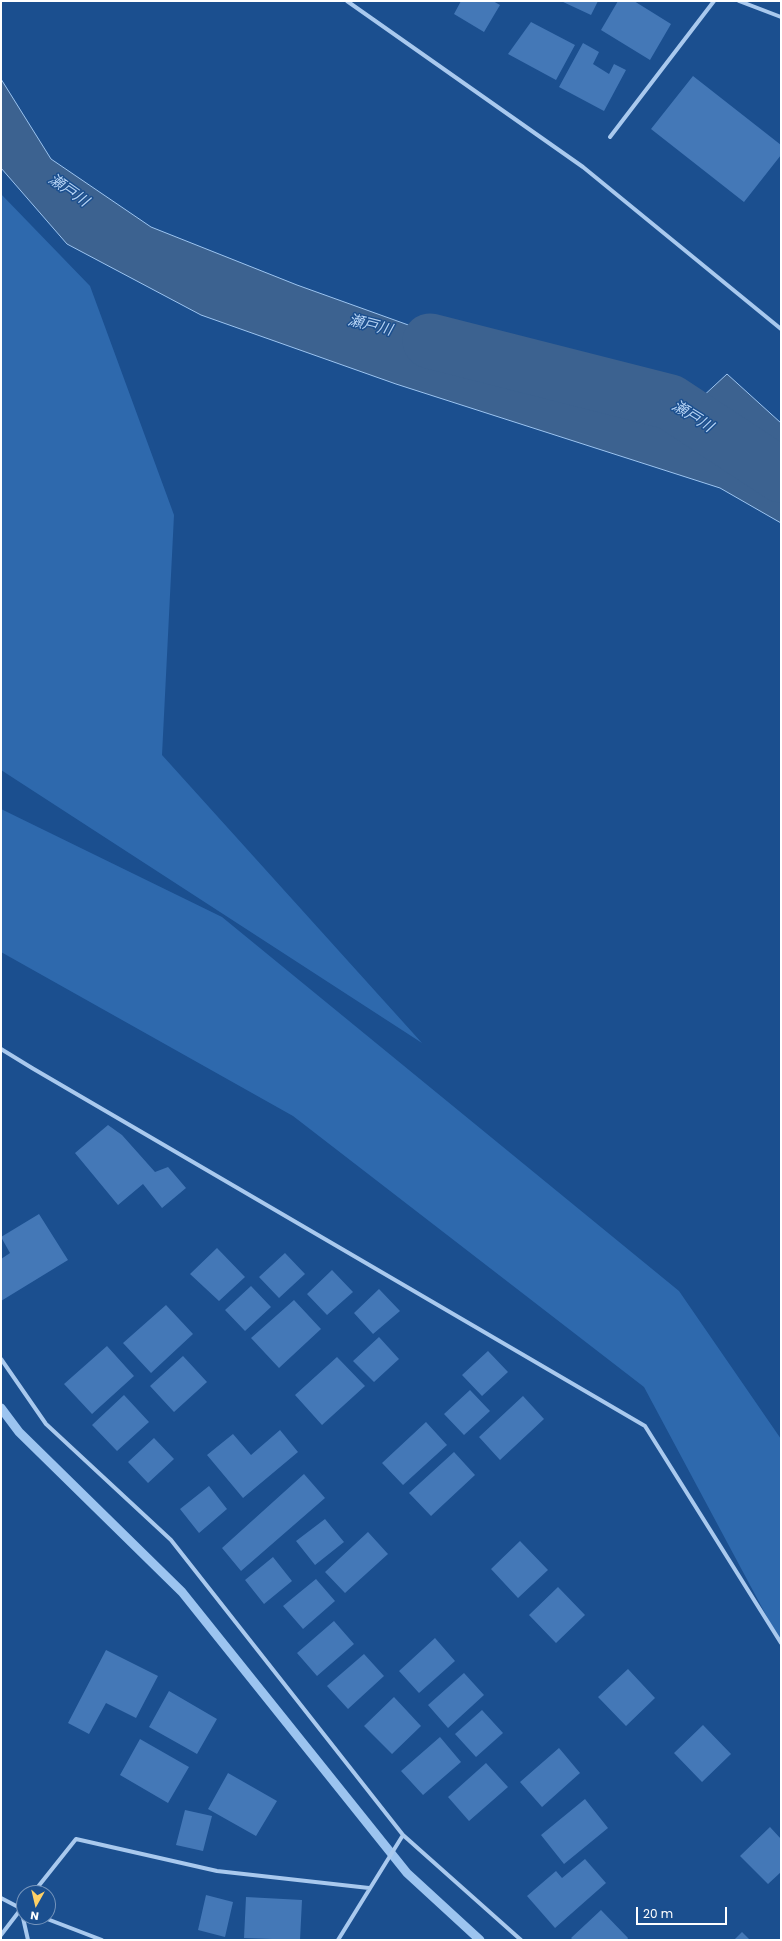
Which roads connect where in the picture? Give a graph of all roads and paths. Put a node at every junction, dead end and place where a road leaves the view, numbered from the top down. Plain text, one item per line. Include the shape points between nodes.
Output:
1 (347, 1) edge
2 (714, 1) edge
3 (739, 1) edge
4 (781, 17) edge
5 (610, 137) dead end
6 (781, 329) edge
7 (1, 1049) edge
8 (1, 1359) edge
9 (781, 1643) edge
10 (403, 1834) junction
11 (39, 1885) edge
12 (370, 1888) junction
13 (1, 1898) edge
14 (16, 1906) edge
15 (16, 1916) edge
16 (56, 1922) edge
17 (25, 1925) edge
18 (1, 1934) edge
19 (28, 1940) edge
20 (102, 1940) edge
21 (338, 1940) edge
22 (521, 1940) edge

1 - 6 street via 584,167
2 - 5 street
3 - 4 street
7 - 9 street via 645,1426
8 - 10 street via 46,1424 171,1540
10 - 12 street
10 - 22 street
11 - 12 street via 76,1839 217,1871
12 - 21 street
13 - 14 street
15 - 18 street
16 - 20 street
17 - 19 street

